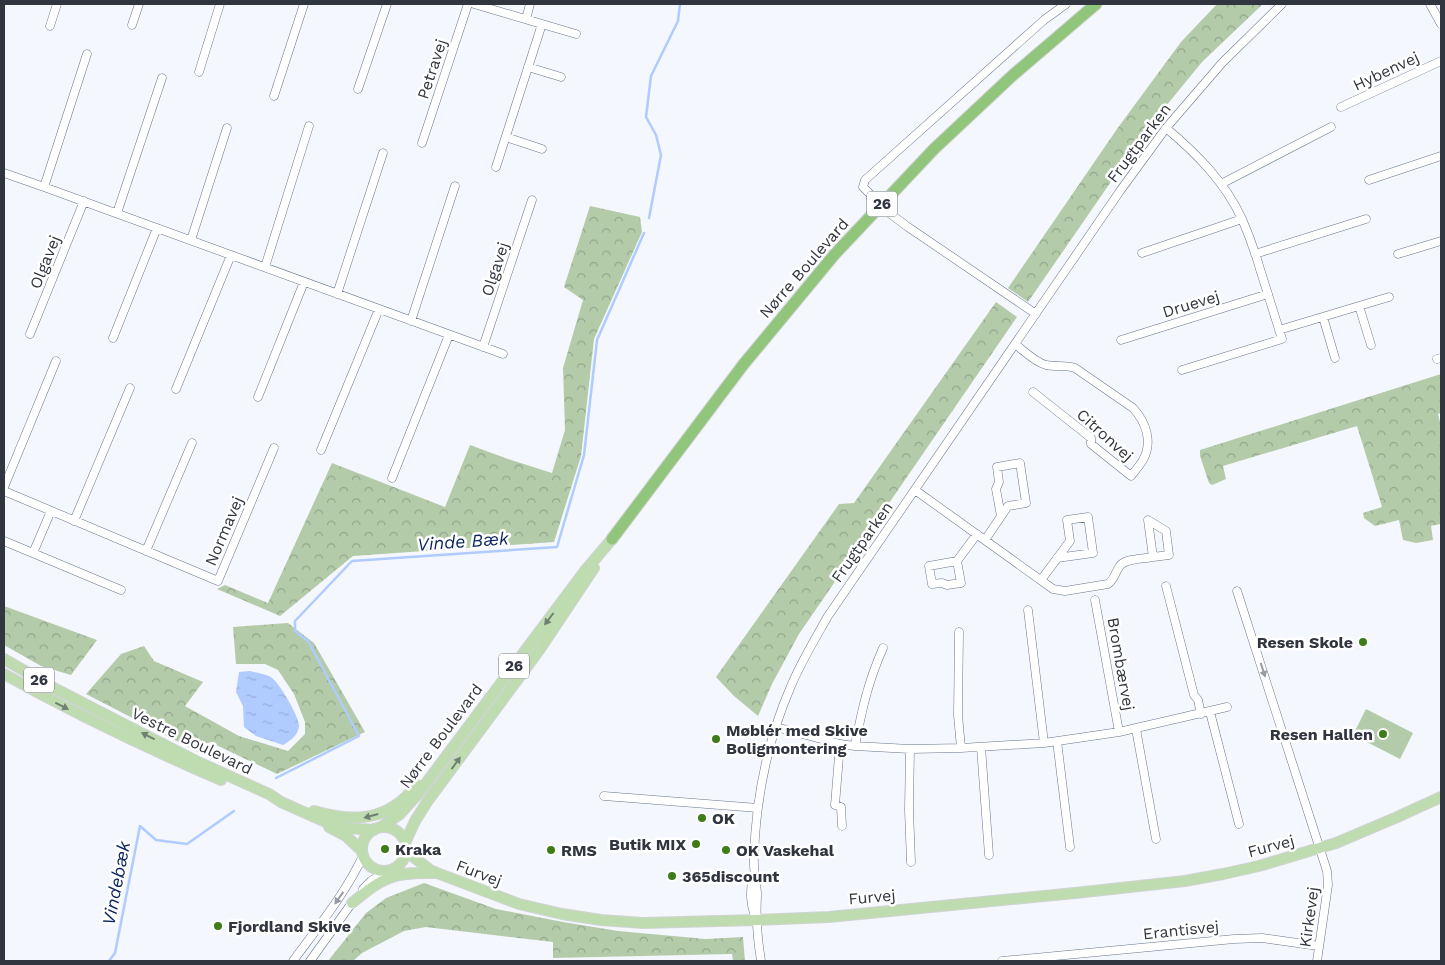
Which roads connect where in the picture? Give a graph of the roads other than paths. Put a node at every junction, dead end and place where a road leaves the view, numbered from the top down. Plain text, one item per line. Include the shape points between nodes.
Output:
1 (57, 4) edge
2 (139, 4) edge
3 (220, 4) edge
4 (304, 4) edge
5 (387, 4) edge
6 (468, 4) edge
7 (474, 4) edge
8 (530, 4) edge
9 (1066, 4) edge
10 (1096, 4) edge
11 (1282, 4) edge
12 (1430, 4) edge
13 (526, 19) junction
14 (542, 24) junction
15 (1441, 24) edge
16 (132, 25) dead end
17 (50, 26) dead end
18 (576, 34) dead end
19 (87, 54) dead end
20 (1441, 61) edge
21 (528, 67) junction
22 (200, 72) dead end
23 (162, 78) dead end
24 (561, 78) dead end
25 (358, 89) dead end
26 (274, 96) dead end
27 (1342, 107) dead end
28 (309, 126) dead end
29 (227, 128) dead end
30 (1166, 128) junction
31 (1331, 128) dead end
32 (506, 138) junction
33 (422, 144) dead end
34 (542, 148) dead end
35 (383, 153) dead end
36 (1441, 156) edge
37 (496, 167) dead end
38 (4, 173) edge
39 (1369, 180) dead end
40 (1220, 184) junction
41 (44, 186) junction
42 (455, 186) dead end
43 (872, 196) dead end
44 (532, 200) dead end
45 (84, 201) junction
46 (889, 213) dead end
47 (118, 214) junction
48 (1242, 219) junction
49 (1366, 219) dead end
50 (157, 228) junction
51 (191, 240) junction
52 (1441, 241) edge
53 (1142, 253) dead end
54 (1255, 254) junction
55 (1398, 254) dead end
56 (231, 255) junction
57 (265, 267) junction
58 (304, 282) junction
59 (338, 294) junction
60 (1268, 294) junction
61 (1389, 297) dead end
62 (1359, 306) junction
63 (379, 309) junction
64 (1036, 314) junction
65 (1323, 317) junction
66 (411, 321) junction
67 (1279, 330) junction
68 (30, 334) dead end
69 (449, 335) junction
70 (113, 338) dead end
71 (1122, 340) dead end
72 (1015, 344) junction
73 (1371, 345) dead end
74 (483, 347) junction
75 (503, 354) dead end
76 (1335, 358) dead end
77 (56, 361) dead end
78 (1182, 370) dead end
79 (130, 388) dead end
80 (176, 389) dead end
81 (1032, 392) dead end
82 (258, 397) dead end
83 (192, 443) dead end
84 (274, 448) dead end
85 (321, 450) dead end
86 (392, 478) dead end
87 (4, 487) edge
88 (915, 490) junction
89 (4, 491) edge
90 (51, 511) junction
91 (1001, 516) junction
92 (74, 520) junction
93 (977, 534) junction
94 (612, 539) junction
95 (985, 540) junction
96 (4, 541) edge
97 (146, 551) junction
98 (33, 553) junction
99 (1153, 557) junction
100 (1057, 558) junction
101 (957, 561) junction
102 (1041, 580) junction
103 (1166, 586) dead end
104 (120, 590) dead end
105 (1237, 591) dead end
106 (1095, 600) dead end
107 (1028, 610) dead end
108 (959, 632) dead end
109 (883, 648) dead end
110 (4, 655) edge
111 (7, 662) edge
112 (4, 674) edge
113 (1227, 708) dead end
114 (1206, 713) junction
115 (472, 722) junction
116 (776, 727) junction
117 (1136, 729) junction
118 (1119, 732) junction
119 (1057, 741) junction
120 (1044, 743) junction
121 (840, 744) junction
122 (855, 746) junction
123 (982, 747) junction
124 (960, 748) junction
125 (910, 750) junction
126 (269, 794) junction
127 (604, 796) dead end
128 (1441, 797) edge
129 (758, 808) junction
130 (1238, 824) dead end
131 (842, 826) dead end
132 (378, 828) junction
133 (1156, 838) dead end
134 (406, 847) junction
135 (1070, 847) dead end
136 (1320, 849) junction
137 (363, 854) junction
138 (989, 855) dead end
139 (911, 862) dead end
140 (391, 870) junction
141 (433, 871) junction
142 (352, 903) junction
143 (756, 920) junction
144 (1319, 946) junction
145 (1046, 959) edge
146 (293, 961) edge
147 (310, 961) edge
148 (761, 961) edge
149 (1002, 961) edge
150 (1317, 961) edge

1 - 17 street
2 - 16 street
3 - 22 street
4 - 26 street
5 - 25 street
6 - 33 street, Petravej
7 - 13 street
8 - 13 street
9 - 43 street via 865,180 863,187
10 - 94 highway, Nørre Boulevard / 26 via 934,149 834,255 743,365
11 - 30 street, Frugtparken via 1222,63
12 - 15 street
13 - 14 street
14 - 18 street
14 - 21 street
19 - 41 street
20 - 27 street, Hybenvej
21 - 24 street
21 - 32 street
23 - 47 street
28 - 57 street
29 - 51 street
30 - 40 street via 1190,148
30 - 64 street, Frugtparken
31 - 40 street
32 - 34 street
32 - 37 street
35 - 59 street
36 - 39 street
38 - 41 street
40 - 48 street
41 - 45 street
42 - 66 street
44 - 74 street, Olgavej
45 - 47 street
45 - 68 street, Olgavej
46 - 64 street
47 - 50 street
48 - 53 street
48 - 54 street
49 - 54 street
50 - 51 street
50 - 70 street
51 - 56 street
52 - 55 street
54 - 60 street
56 - 57 street
56 - 80 street
57 - 58 street
58 - 59 street
58 - 82 street
59 - 63 street
60 - 67 street
60 - 71 street, Druevej
61 - 62 street
62 - 65 street
62 - 73 street
63 - 66 street
63 - 85 street
64 - 72 street, Frugtparken
65 - 67 street
65 - 76 street
66 - 69 street
67 - 78 street via 1282,339
69 - 74 street
69 - 86 street
72 - 81 street, Citronvej via 1044,364 1075,368 1133,408 1148,434 1143,460 1131,476 1091,444 1091,438
72 - 88 street, Frugtparken
74 - 75 street
77 - 87 street
79 - 92 street
83 - 97 street
84 - 97 street, Normavej via 218,581
88 - 93 street
88 - 116 street, Frugtparken via 828,616 791,686
89 - 90 street, Normavej
90 - 92 street, Normavej
90 - 98 street
91 - 91 street via 996,489 1000,482 997,467 1020,463 1026,503 1008,506
91 - 95 street
92 - 97 street, Normavej
93 - 95 street
93 - 101 street
94 -> 115 main road, Nørre Boulevard / 26
134 -> 94 main road, Nørre Boulevard / 26 via 427,802 540,649
95 - 102 street
96 - 98 street
98 - 104 street
99 - 99 street via 1151,538 1148,520 1166,531 1169,555
99 - 102 street via 1119,565 1108,584 1065,592 1053,589
100 - 100 street via 1093,553 1088,517 1066,520 1070,541
100 - 102 street
101 - 101 street via 961,583 932,584 929,566
103 - 114 street via 1194,695
105 -> 136 street, Furvej
106 - 118 street, Brombærvej
107 - 120 street
108 - 124 street
109 - 122 street via 862,709
110 - 111 main road
126 -> 111 main road, Vestre Boulevard / 26 via 198,762
112 -> 137 main road, Vestre Boulevard / 26 via 111,730 336,830
113 - 114 street, Brombærvej
114 - 117 street, Brombærvej
114 - 130 street
115 -> 126 main road, 26 via 456,736 406,797 374,816 336,817
115 - 132 main road, Nørre Boulevard / 26 via 410,805
116 - 121 street, Brombærvej
116 - 129 street, Frugtparken
117 - 118 street, Brombærvej
117 - 133 street, Brombærvej
118 - 119 street, Brombærvej
119 - 120 street, Brombærvej
119 - 135 street
120 - 123 street, Brombærvej
121 - 122 street, Brombærvej
121 - 131 street via 834,805 841,807
122 - 125 street, Brombærvej
123 - 124 street, Brombærvej
123 - 138 street
124 - 125 street, Brombærvej
125 - 139 street
126 - 132 main road, Vestre Boulevard / 26 via 328,823 349,828
127 - 129 street
128 - 136 main road, Furvej
129 - 143 street, Frugtparken via 754,854
132 - 134 main road, 26 via 393,829 403,838
132 - 137 main road, 26 via 365,838
134 - 140 main road, 26 via 404,858
134 - 141 main road, Furvej
136 - 143 main road, Furvej via 1185,881 838,916
136 - 144 street, Kirkevej via 1328,885
137 - 140 main road, 26 via 375,870
137 -> 146 street via 342,894
140 - 141 main road, Furvej
140 - 142 street via 367,885
141 - 142 main road via 393,877
141 - 143 main road, Furvej via 520,904 572,916 643,923
142 - 147 street
143 - 148 street, Frugtparken
144 - 145 street, Erantisvej via 1262,938 1234,939
144 - 150 street, Kirkevej
145 - 149 street, Erantisvej

